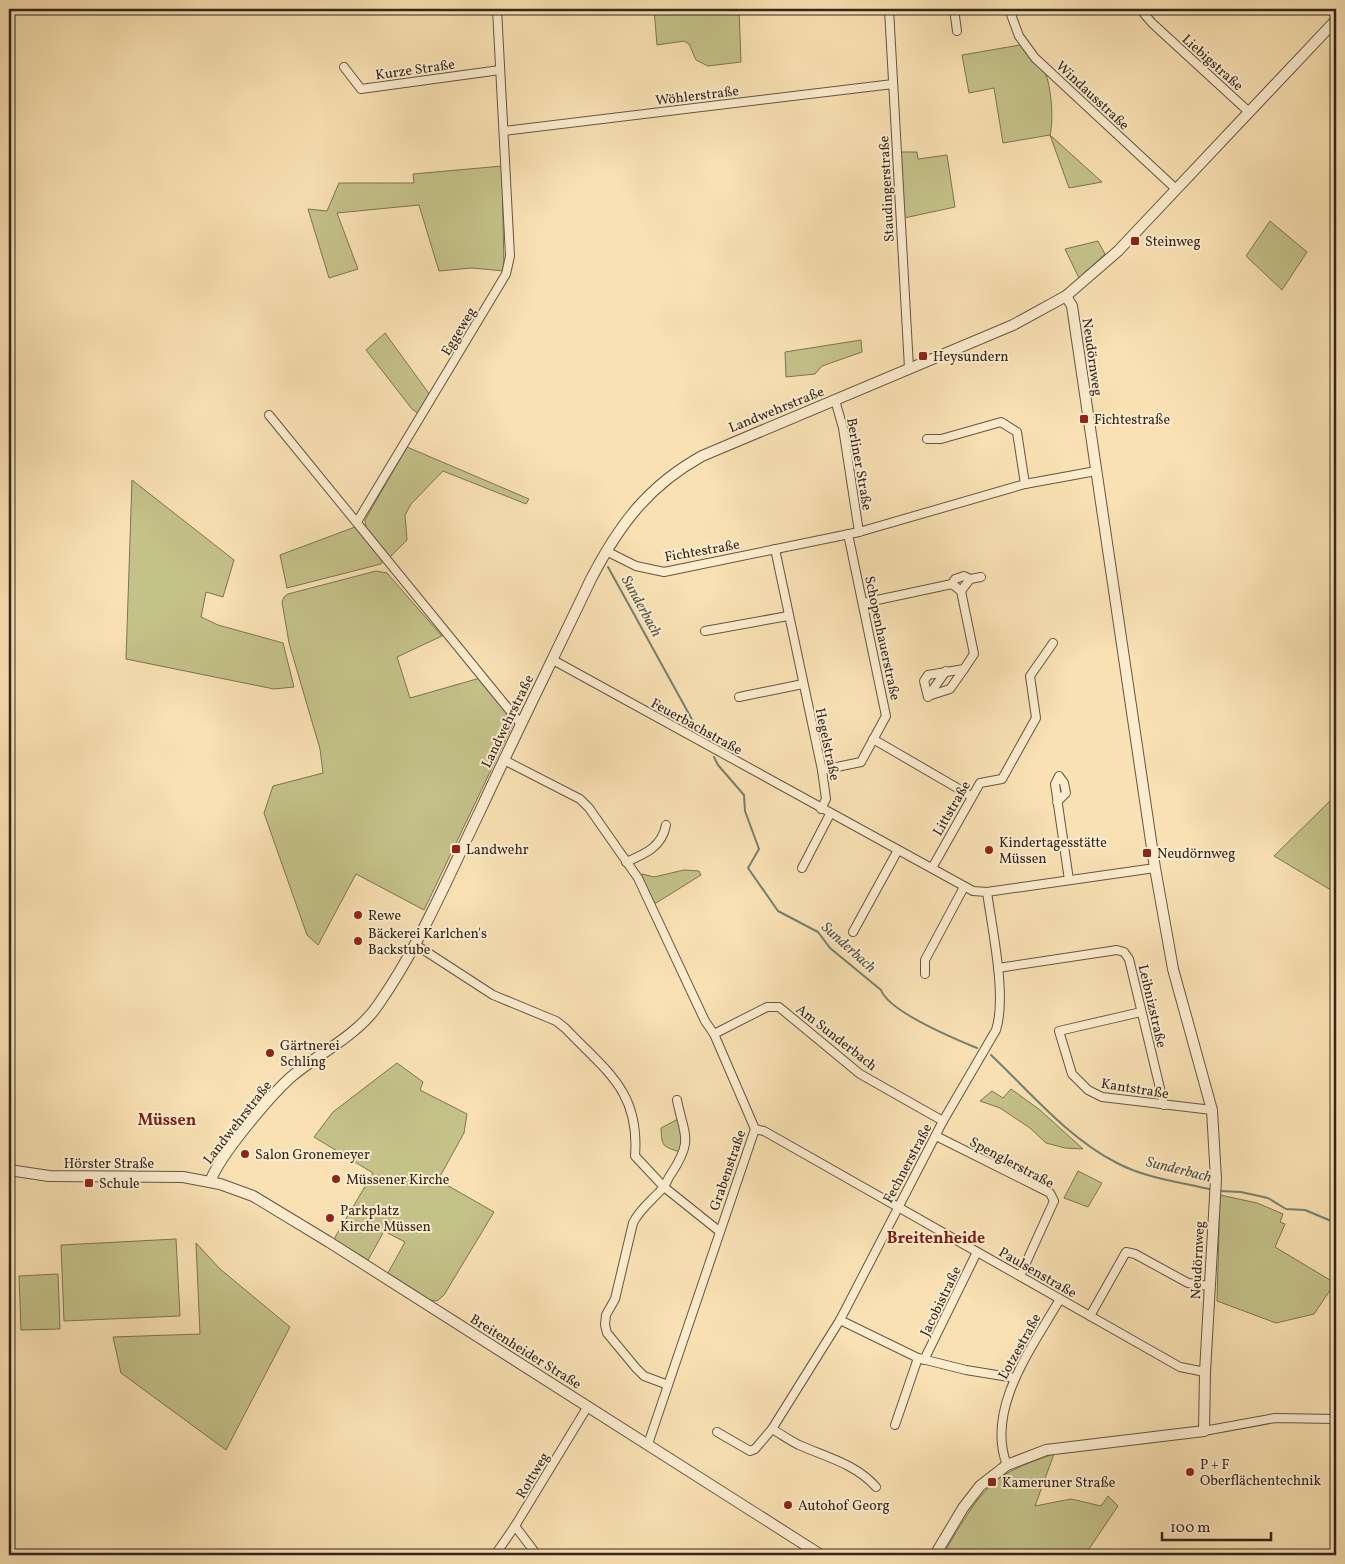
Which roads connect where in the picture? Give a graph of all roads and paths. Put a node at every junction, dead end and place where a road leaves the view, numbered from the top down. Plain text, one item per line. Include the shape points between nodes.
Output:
1 (497, 9) edge
2 (889, 9) edge
3 (954, 9) edge
4 (1010, 9) edge
5 (1140, 9) edge
6 (1333, 9) edge
7 (1336, 12) edge
8 (1336, 20) edge
9 (957, 31) dead end
10 (344, 67) dead end
11 (500, 70) junction
12 (893, 84) junction
13 (1249, 112) junction
14 (504, 132) junction
15 (1176, 189) junction
16 (1066, 296) junction
17 (909, 368) junction
18 (834, 400) junction
19 (269, 415) dead end
20 (927, 439) dead end
21 (1096, 472) junction
22 (1025, 484) junction
23 (357, 522) junction
24 (859, 532) junction
25 (848, 534) junction
26 (775, 549) junction
27 (606, 551) junction
28 (981, 576) dead end
29 (970, 580) junction
30 (952, 584) junction
31 (961, 591) junction
32 (864, 603) junction
33 (788, 616) junction
34 (705, 631) dead end
35 (1054, 643) dead end
36 (552, 660) junction
37 (964, 669) junction
38 (944, 674) junction
39 (803, 684) junction
40 (953, 686) junction
41 (928, 696) junction
42 (739, 697) dead end
43 (520, 723) junction
44 (873, 740) junction
45 (504, 760) junction
46 (822, 770) junction
47 (972, 796) junction
48 (1057, 802) dead end
49 (822, 809) junction
50 (830, 814) junction
51 (666, 825) dead end
52 (898, 850) junction
53 (626, 862) junction
54 (802, 868) dead end
55 (932, 868) junction
56 (1156, 868) junction
57 (1069, 880) junction
58 (964, 887) junction
59 (987, 892) junction
60 (853, 932) dead end
61 (416, 945) junction
62 (998, 968) junction
63 (925, 974) dead end
64 (1141, 1012) junction
65 (714, 1034) junction
66 (677, 1100) dead end
67 (1164, 1105) junction
68 (1212, 1110) junction
69 (943, 1121) junction
70 (755, 1129) junction
71 (936, 1136) junction
72 (9, 1170) edge
73 (210, 1182) junction
74 (664, 1187) junction
75 (898, 1206) junction
76 (719, 1231) junction
77 (977, 1252) junction
78 (1020, 1276) junction
79 (1209, 1286) junction
80 (1060, 1299) junction
81 (1090, 1316) junction
82 (840, 1320) junction
83 (921, 1359) junction
84 (1205, 1372) junction
85 (1015, 1378) junction
86 (668, 1385) junction
87 (588, 1406) junction
88 (1336, 1419) edge
89 (895, 1425) dead end
90 (772, 1429) junction
91 (1204, 1430) junction
92 (717, 1432) dead end
93 (648, 1444) junction
94 (1006, 1465) junction
95 (876, 1487) dead end
96 (515, 1526) junction
97 (495, 1555) edge
98 (537, 1555) edge
99 (822, 1555) edge
100 (934, 1555) edge

1 - 11 street, Eggeweg
2 - 12 street, Staudingerstraße
3 - 9 street
4 - 15 street, Windausstraße via 1019,36 1036,58
5 - 13 street, Liebigstraße
6 - 7 street
8 - 13 street
10 - 11 street, Kurze Straße via 361,89
11 - 14 street, Eggeweg
12 - 14 street, Wöhlerstraße
12 - 17 street, Staudingerstraße
13 - 15 street
14 - 23 street, Eggeweg via 510,256 506,274
15 - 16 street via 1118,251
16 - 17 street via 1013,325
16 - 21 street, Neudörnweg via 1072,306
17 - 18 street, Landwehrstraße
18 - 24 street, Berliner Straße via 843,428
18 - 27 street, Landwehrstraße via 717,448 681,468 636,507
19 - 23 street
20 - 22 street via 941,439 1001,422 1017,432
21 - 22 street, Fichtestraße
21 - 56 street, Neudörnweg
22 - 24 street, Fichtestraße
23 - 43 street
24 - 25 street, Fichtestraße
25 - 26 street, Fichtestraße
25 - 32 street, Schopenhauerstraße
26 - 27 street, Fichtestraße via 664,572 636,566
26 - 33 street, Hegelstraße
27 - 36 street, Landwehrstraße
28 - 29 street
29 - 30 street via 964,576 954,579
29 - 31 street
30 - 31 street
30 - 32 street
31 - 37 street via 974,654
32 - 44 street, Schopenhauerstraße via 886,716
33 - 34 street
33 - 39 street, Hegelstraße
35 - 47 street, Littstraße via 1030,676 1036,718 1002,780 980,783
36 - 43 street, Landwehrstraße
36 - 49 street, Feuerbachstraße
37 - 38 street
37 - 40 street
38 - 40 street
38 - 41 street
38 - 41 street via 928,675 924,681
39 - 42 street
39 - 46 street, Hegelstraße
40 - 41 street via 950,690
43 - 45 street, Landwehrstraße
44 - 46 street, Schopenhauerstraße via 861,762
44 - 47 street
45 - 53 street, Grabenstraße via 580,799
45 - 61 street, Landwehrstraße
46 - 49 street, Hegelstraße via 826,799
47 - 55 street, Littstraße
48 - 57 street
49 - 50 street, Feuerbachstraße
50 - 52 street, Feuerbachstraße
50 - 54 street
51 - 53 street via 664,837 654,847
52 - 55 street, Feuerbachstraße
52 - 60 street
53 - 65 street, Grabenstraße via 641,885
55 - 58 street, Feuerbachstraße
56 - 57 street, Feuerbachstraße
56 - 68 street, Neudörnweg via 1173,969
57 - 59 street, Feuerbachstraße
58 - 59 street, Feuerbachstraße
58 - 63 street via 925,960
59 - 62 street, Fechnerstraße
61 - 73 street, Landwehrstraße via 376,1008 350,1034 278,1090 234,1144
61 - 74 street via 493,995 556,1021 565,1028 625,1094 635,1122 635,1156
62 - 64 street, Leibnizstraße via 1119,950 1128,958
62 - 69 street, Fechnerstraße via 999,1020 996,1030
64 - 67 street, Leibnizstraße
64 - 67 street, Kantstraße via 1062,1030 1059,1035 1072,1074 1088,1090 1102,1097
65 - 69 street, Am Sunderbach via 767,1007 779,1007 860,1074
65 - 70 street, Grabenstraße
66 - 74 street via 685,1125 686,1145
67 - 68 street, Kantstraße
68 - 79 street, Neudörnweg via 1216,1148
69 - 71 street, Fechnerstraße
70 - 75 street, Paulsenstraße via 764,1131
70 - 76 street, Grabenstraße
71 - 75 street, Fechnerstraße
71 - 78 street, Spenglerstraße via 1054,1197
72 - 73 street, Hörster Straße via 49,1176 168,1177
73 - 87 street, Breitenheider Straße via 230,1187 271,1206
74 - 76 street
74 - 86 street via 633,1223 616,1299 606,1316 605,1325 607,1332 644,1376
75 - 77 street, Paulsenstraße
75 - 82 street, Fechnerstraße
76 - 86 street, Grabenstraße
77 - 78 street, Paulsenstraße
77 - 83 street, Jacobistraße
78 - 80 street, Paulsenstraße
79 - 81 street via 1188,1283 1126,1252
79 - 84 street, Neudörnweg
80 - 81 street, Paulsenstraße
80 - 85 street, Lotzestraße
81 - 84 street, Paulsenstraße via 1180,1367
82 - 83 street
82 - 90 street, Fechnerstraße
83 - 85 street
83 - 89 street, Jacobistraße
84 - 91 street, Neudörnweg
85 - 94 street, Lotzestraße via 1009,1389 1000,1439
86 - 93 street, Grabenstraße
87 - 93 street, Breitenheider Straße
87 - 96 street, Rottweg
88 - 91 street via 1275,1418
90 - 92 street, Fechnerstraße via 750,1451
90 - 95 street via 798,1444 841,1461
91 - 94 street via 1046,1450
93 - 99 street, Breitenheider Straße
94 - 100 street via 980,1486
96 - 97 street, Rottweg
96 - 98 street

